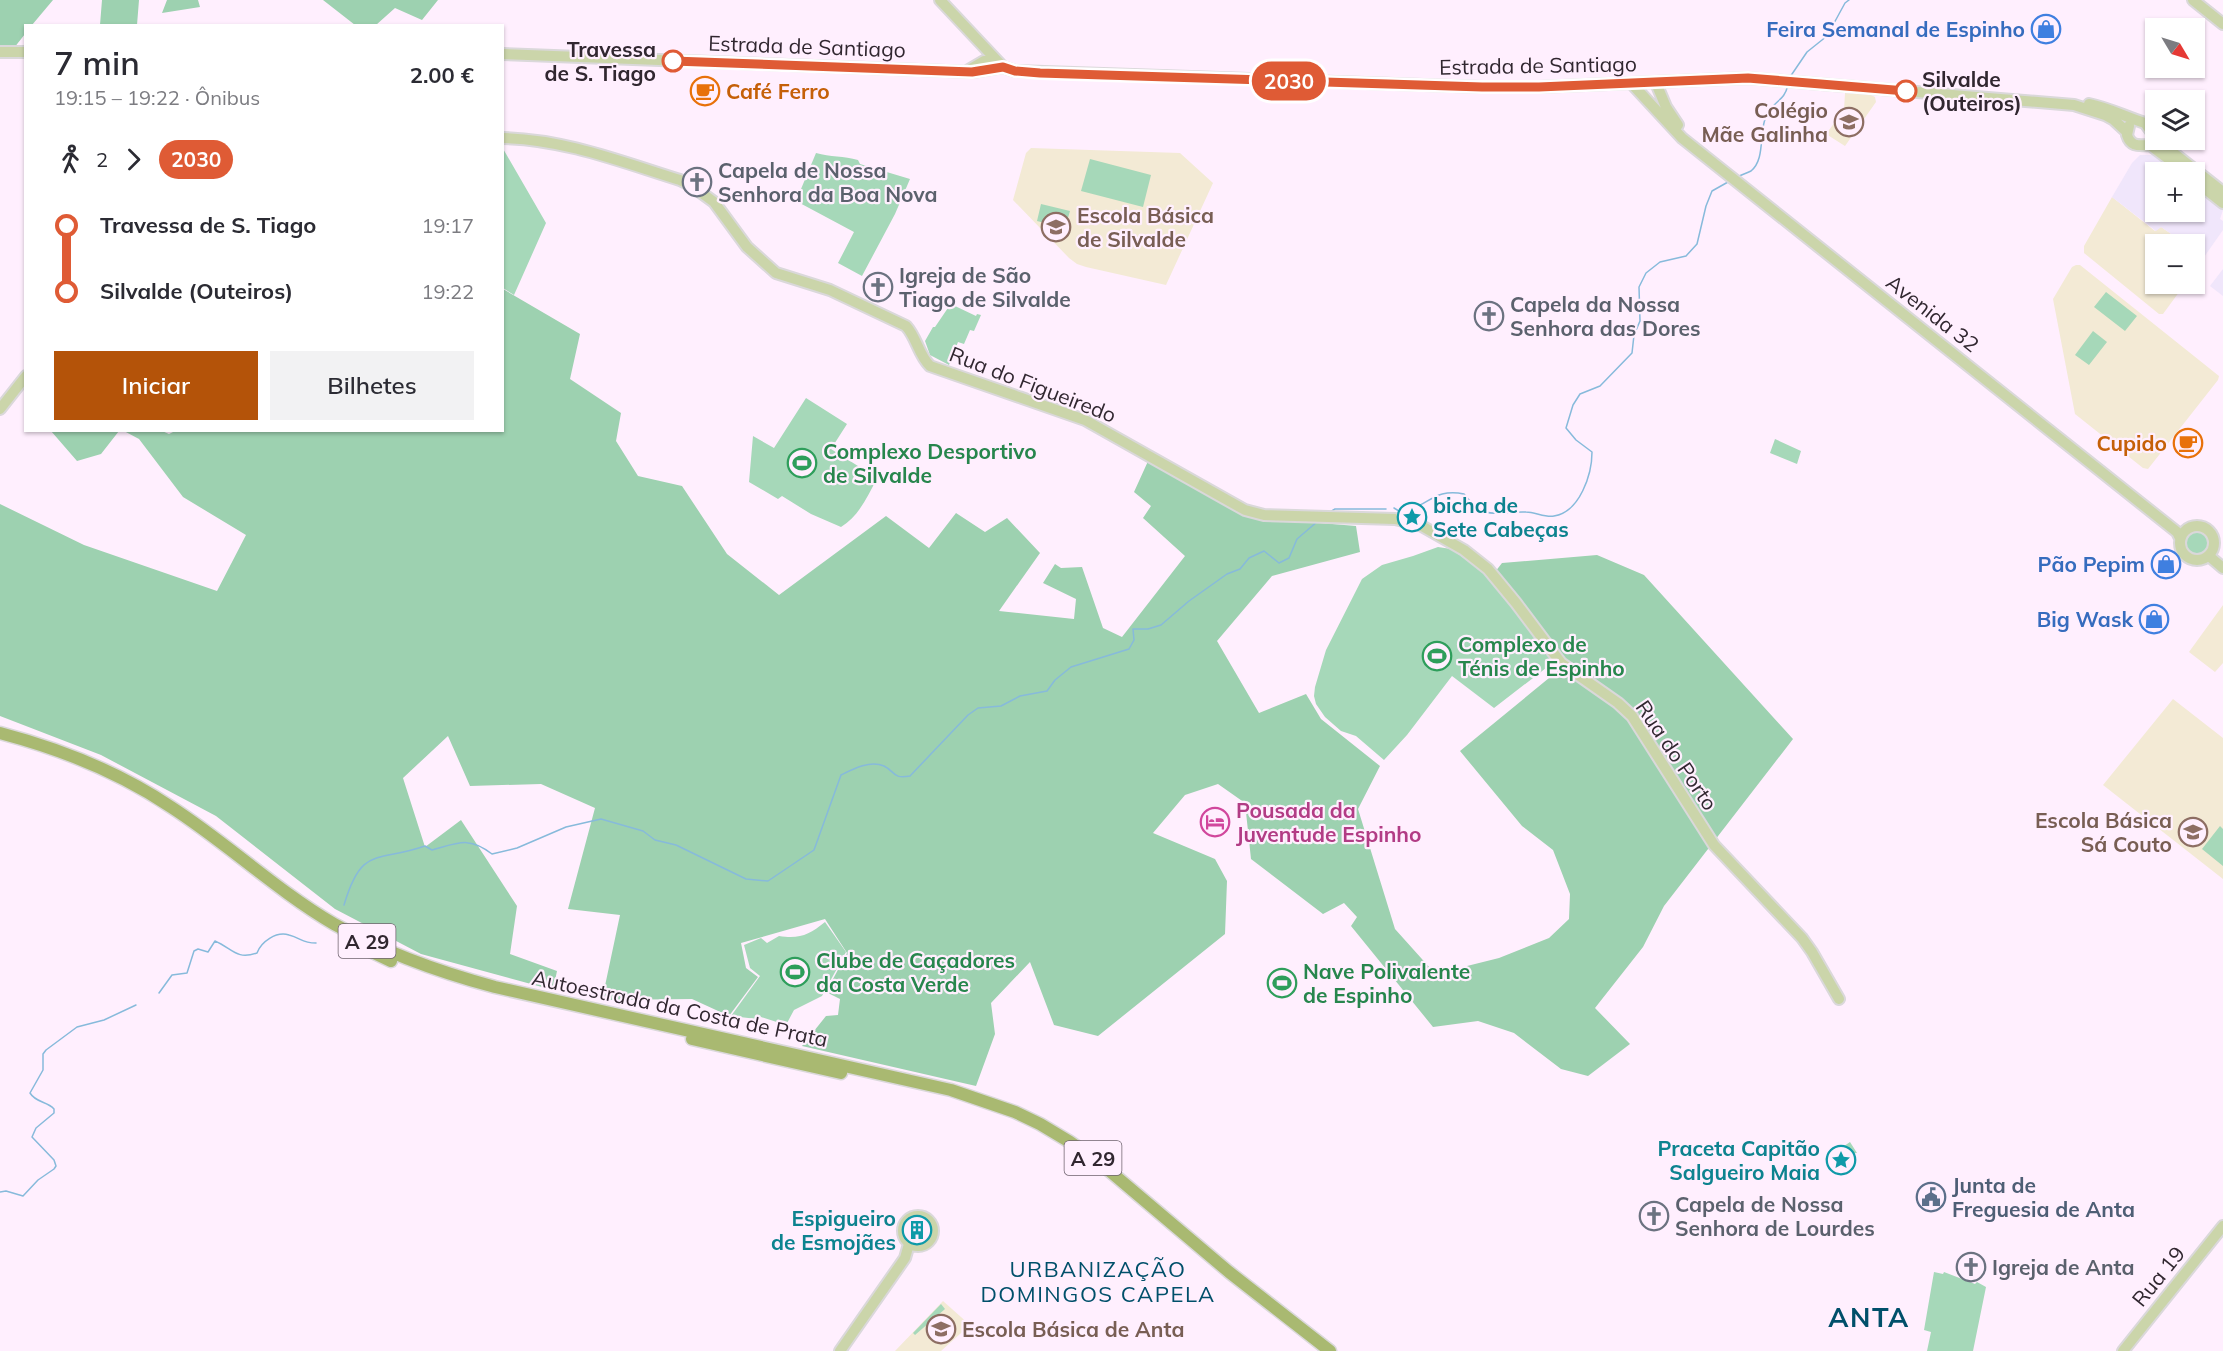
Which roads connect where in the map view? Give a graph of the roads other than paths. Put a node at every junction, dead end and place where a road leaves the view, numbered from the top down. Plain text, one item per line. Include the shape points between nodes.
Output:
1 (940, 0) edge
2 (2193, 0) edge
3 (2223, 24) edge
4 (0, 52) edge
5 (24, 52) edge
6 (504, 54) edge
7 (989, 60) junction
8 (1677, 82) junction
9 (1656, 83) junction
10 (1632, 84) junction
11 (2077, 104) junction
12 (1666, 114) junction
13 (2137, 122) junction
14 (2145, 123) edge
15 (2127, 132) junction
16 (504, 138) edge
17 (2144, 145) joint
18 (2171, 150) edge
19 (2173, 162) edge
20 (2205, 189) edge
21 (1752, 190) junction
22 (2223, 192) edge
23 (2223, 203) edge
24 (24, 379) edge
25 (0, 410) edge
26 (2188, 528) junction
27 (2180, 538) junction
28 (1464, 550) joint
29 (2211, 554) junction
30 (2223, 559) edge
31 (2223, 568) edge
32 (0, 733) edge
33 (0, 741) edge
34 (1839, 999) dead end
35 (776, 1053) junction
36 (807, 1060) junction
37 (2223, 1226) edge
38 (914, 1245) dead end
39 (840, 1351) edge
40 (1318, 1351) edge
41 (1330, 1351) edge
42 (2123, 1351) edge

1 - 7 main road
2 - 3 main road
4 - 5 main road
6 - 7 main road, Estrada de Santiago via 966,71
7 - 10 main road, Estrada de Santiago via 1015,71 1040,73 1470,87
8 - 9 main road, Estrada de Santiago
8 - 11 main road, Estrada de Santiago via 1748,78
8 - 12 main road via 1668,91
9 - 10 main road, Estrada de Santiago
9 - 12 main road, Avenida 32 via 1654,94
10 - 12 main road, Avenida 32
11 - 13 main road via 2108,108
11 - 15 main road, Estrada de Santiago via 2114,120
12 - 21 main road, Avenida 32
13 - 14 main road
13 - 15 main road
15 - 17 main road via 2132,144
16 - 28 main road, Rua do Figueiredo via 566,145 692,186 714,202 747,247 776,273 830,290 906,326 915,335 920,354 930,366 1085,420 1245,510 1264,515 1408,520
17 - 19 main road via 2150,145
18 - 22 main road
20 - 23 main road
21 - 26 main road, Avenida 32
21 - 27 main road, Avenida 32
24 - 25 main road
26 - 27 main road
26 - 29 main road via 2208,530 2214,539
27 - 29 main road via 2180,547 2188,558 2196,561
28 - 34 main road, Rua do Porto via 1488,569 1561,663 1632,716 1714,845 1803,938
29 - 30 main road
29 - 31 main road
32 - 35 highway, Autoestrada da Costa de Prata / A 29 via 74,756 138,786 333,923 406,959 495,987
33 - 35 highway, Autoestrada da Costa de Prata / A 29 via 72,764 134,793 329,930 403,967 493,995
35 - 36 highway, Autoestrada da Costa de Prata / A 29
36 - 40 highway, Autoestrada da Costa de Prata / A 29 via 982,1107 1037,1132 1094,1169 1223,1278
36 - 41 highway, Autoestrada da Costa de Prata / A 29 via 951,1090 1040,1124 1099,1162 1228,1272
37 - 42 main road, Rua 19
38 - 39 main road

